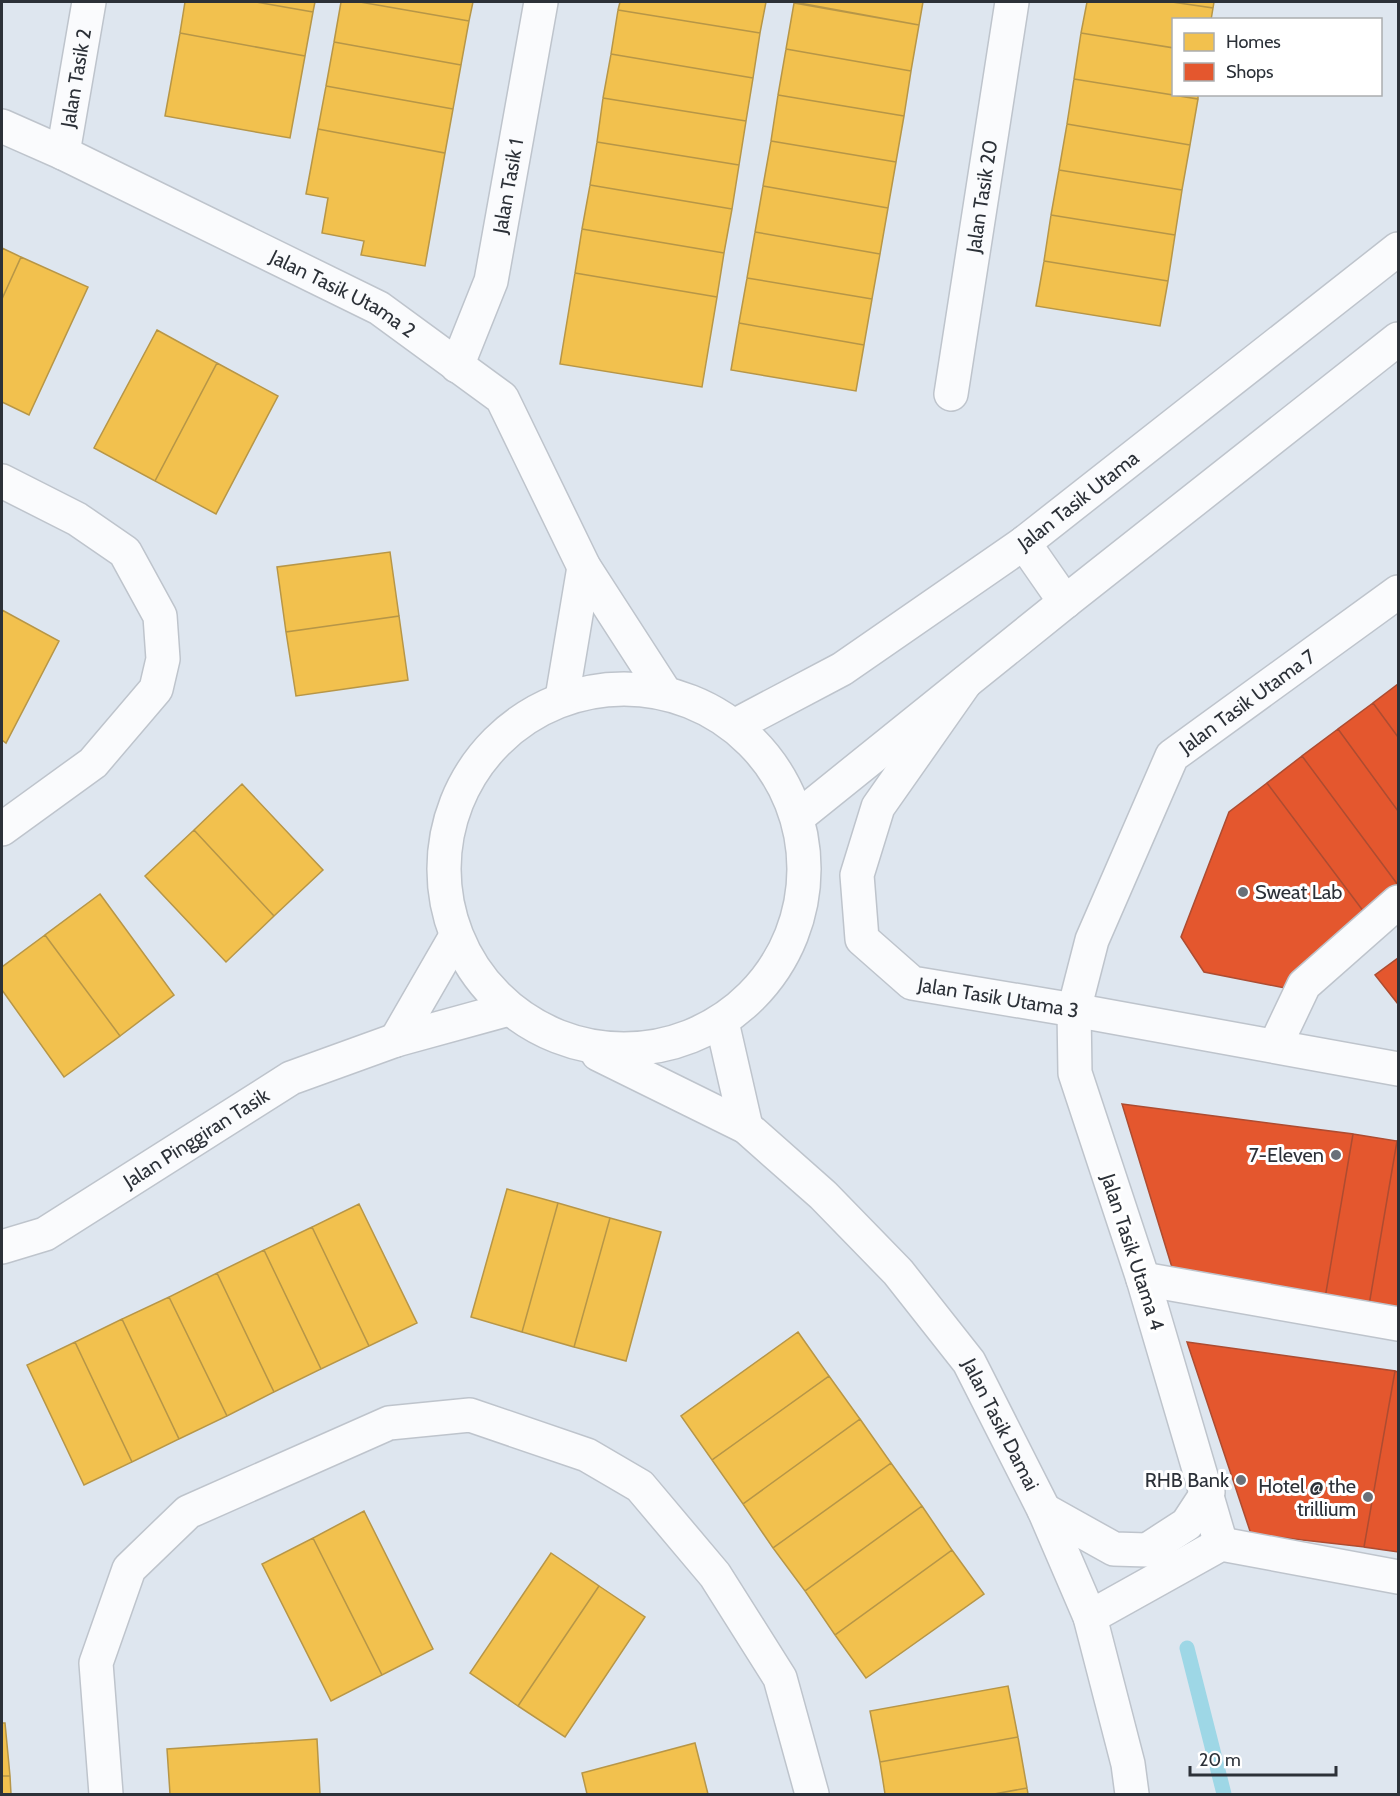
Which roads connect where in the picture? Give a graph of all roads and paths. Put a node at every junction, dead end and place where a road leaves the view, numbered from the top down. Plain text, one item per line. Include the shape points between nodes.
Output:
1 (89, 2) edge
2 (542, 2) edge
3 (1012, 2) edge
4 (2, 126) edge
5 (63, 153) junction
6 (1398, 249) edge
7 (1398, 339) edge
8 (458, 366) junction
9 (951, 394) dead end
10 (2, 482) edge
11 (1024, 543) junction
12 (584, 567) junction
13 (1398, 592) edge
14 (1065, 602) junction
15 (965, 682) junction
16 (664, 691) junction
17 (562, 698) junction
18 (736, 725) junction
19 (798, 817) junction
20 (2, 829) edge
21 (1398, 902) edge
22 (456, 936) junction
23 (509, 1009) junction
24 (1074, 1010) junction
25 (722, 1022) junction
26 (396, 1040) junction
27 (581, 1046) junction
28 (1275, 1046) junction
29 (1398, 1069) edge
30 (746, 1127) junction
31 (2, 1246) edge
32 (1143, 1279) junction
33 (1398, 1324) edge
34 (1208, 1492) junction
35 (1044, 1510) junction
36 (1221, 1544) junction
37 (1398, 1577) edge
38 (1090, 1617) junction
39 (106, 1794) edge
40 (812, 1794) edge
41 (1132, 1794) edge

1 - 5 street, Jalan Tasik 2
2 - 8 street, Jalan Tasik 1 via 491,281
3 - 9 street, Jalan Tasik 20
4 - 5 street, Jalan Tasik Utama 2
5 - 8 street, Jalan Tasik Utama 2 via 380,308
6 - 11 street, Jalan Tasik Utama
7 - 14 street
8 - 12 street, Jalan Tasik Utama 2 via 501,398
10 - 20 street via 77,519 125,552 160,616 163,659 156,688 93,763
11 - 14 street
11 - 18 street, Jalan Tasik Utama via 842,669
12 - 16 street, Jalan Tasik Utama 2
12 - 17 street
13 - 24 street, Jalan Tasik Utama 7 via 1172,756 1092,940
14 - 15 street
15 - 19 street
15 - 24 street, Jalan Tasik Utama 3 via 878,807 857,875 862,939 912,983
16 - 17 street via 612,687
16 - 18 street via 701,704
17 - 22 street via 520,721 484,754 459,795 445,841 444,880
18 - 19 street via 774,766
19 - 25 street via 805,875 794,932 765,983
21 - 28 street via 1304,985
22 - 23 street via 478,976
22 - 26 street
23 - 26 street, Jalan Pinggiran Tasik
23 - 27 street via 543,1032
24 - 28 street, Jalan Tasik Utama 3
24 - 32 street, Jalan Tasik Utama 4 via 1075,1073
25 - 27 street via 678,1043 639,1050
25 - 30 street
26 - 31 street, Jalan Pinggiran Tasik via 291,1078 45,1234
27 - 30 street, Jalan Tasik Damai
28 - 29 street, Jalan Tasik Utama 3
30 - 35 street, Jalan Tasik Damai via 823,1195 898,1272 969,1362
32 - 33 street
32 - 34 street, Jalan Tasik Utama 4
34 - 35 street via 1187,1524 1147,1550 1114,1549
34 - 36 street, Jalan Tasik Utama 4
35 - 38 street, Jalan Tasik Damai
36 - 37 street
36 - 38 street
38 - 41 street, Jalan Tasik Damai via 1128,1764
39 - 40 street via 96,1663 129,1569 188,1512 389,1423 470,1415 587,1455 639,1486 715,1575 780,1677

